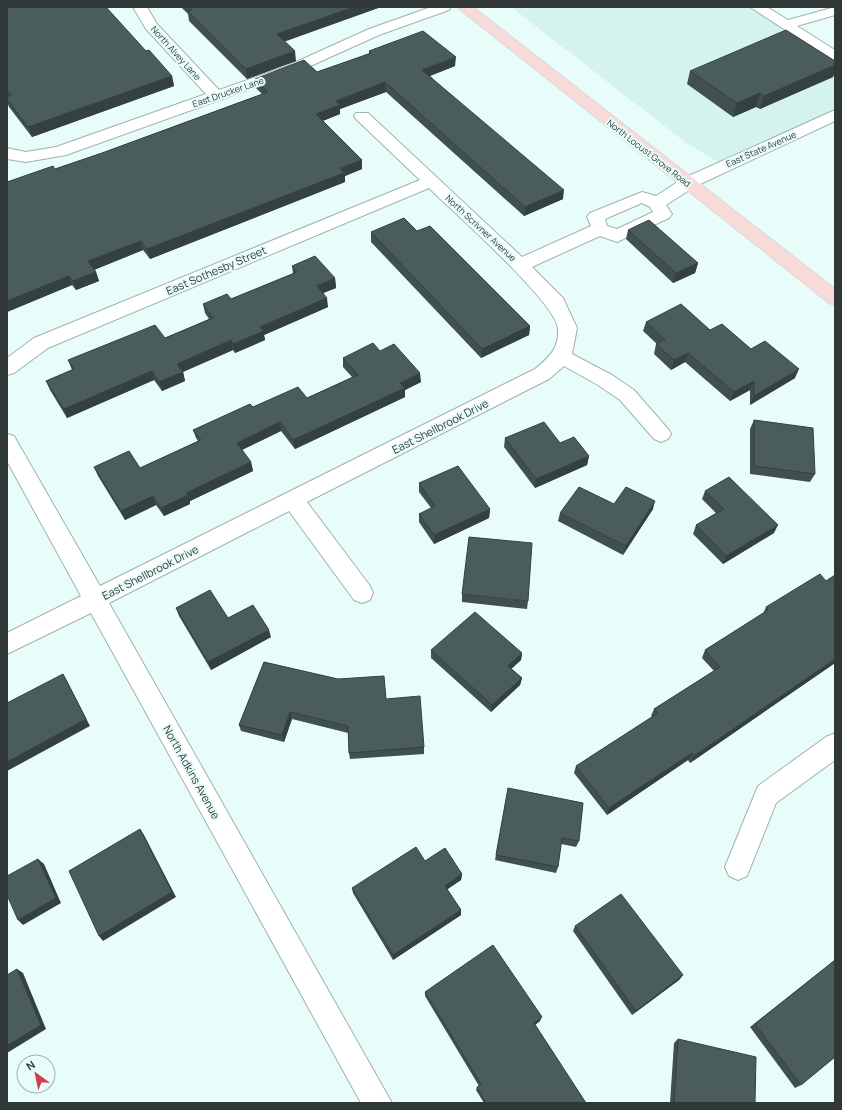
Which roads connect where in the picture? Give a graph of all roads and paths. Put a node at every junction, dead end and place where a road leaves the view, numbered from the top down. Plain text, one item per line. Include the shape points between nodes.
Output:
1 (140, 7) edge
2 (444, 7) edge
3 (464, 7) edge
4 (551, 7) edge
5 (557, 7) edge
6 (757, 7) edge
7 (835, 10) edge
8 (786, 25) junction
9 (835, 56) edge
10 (216, 96) junction
11 (835, 115) edge
12 (362, 116) dead end
13 (7, 154) edge
14 (431, 181) junction
15 (688, 183) junction
16 (657, 203) junction
17 (600, 229) junction
18 (520, 265) junction
19 (835, 299) edge
20 (562, 356) junction
21 (7, 368) edge
22 (661, 434) dead end
23 (7, 442) edge
24 (293, 500) junction
25 (362, 593) dead end
26 (95, 600) junction
27 (7, 644) edge
28 (835, 745) edge
29 (738, 867) dead end
30 (377, 1103) edge

1 - 10 street, North Alvey Lane via 151,26
2 - 10 street, East Drucker Lane via 374,32 290,70
3 - 15 main road, North Locust Grove Road
4 - 5 path
6 - 8 street
7 - 8 street
8 - 9 street
10 - 13 street, East Drucker Lane via 60,151 30,157
11 - 15 street, East State Avenue
12 - 14 street, North Scrivner Avenue
14 - 18 street, North Scrivner Avenue
14 - 21 street, East Sothesby Street via 41,343
15 - 16 street
15 - 19 main road, North Locust Grove Road
16 - 17 street via 642,197 596,217
16 - 17 street via 663,214 617,236
17 - 18 street
18 - 20 street, North Scrivner Avenue via 556,303 568,328
20 - 22 street via 627,395
20 - 24 street, East Shellbrook Drive via 542,374
23 - 26 street, North Adkins Avenue
24 - 25 street
24 - 26 street, East Shellbrook Drive
26 - 27 street, East Shellbrook Drive
26 - 30 street, North Adkins Avenue
28 - 29 street via 767,795

